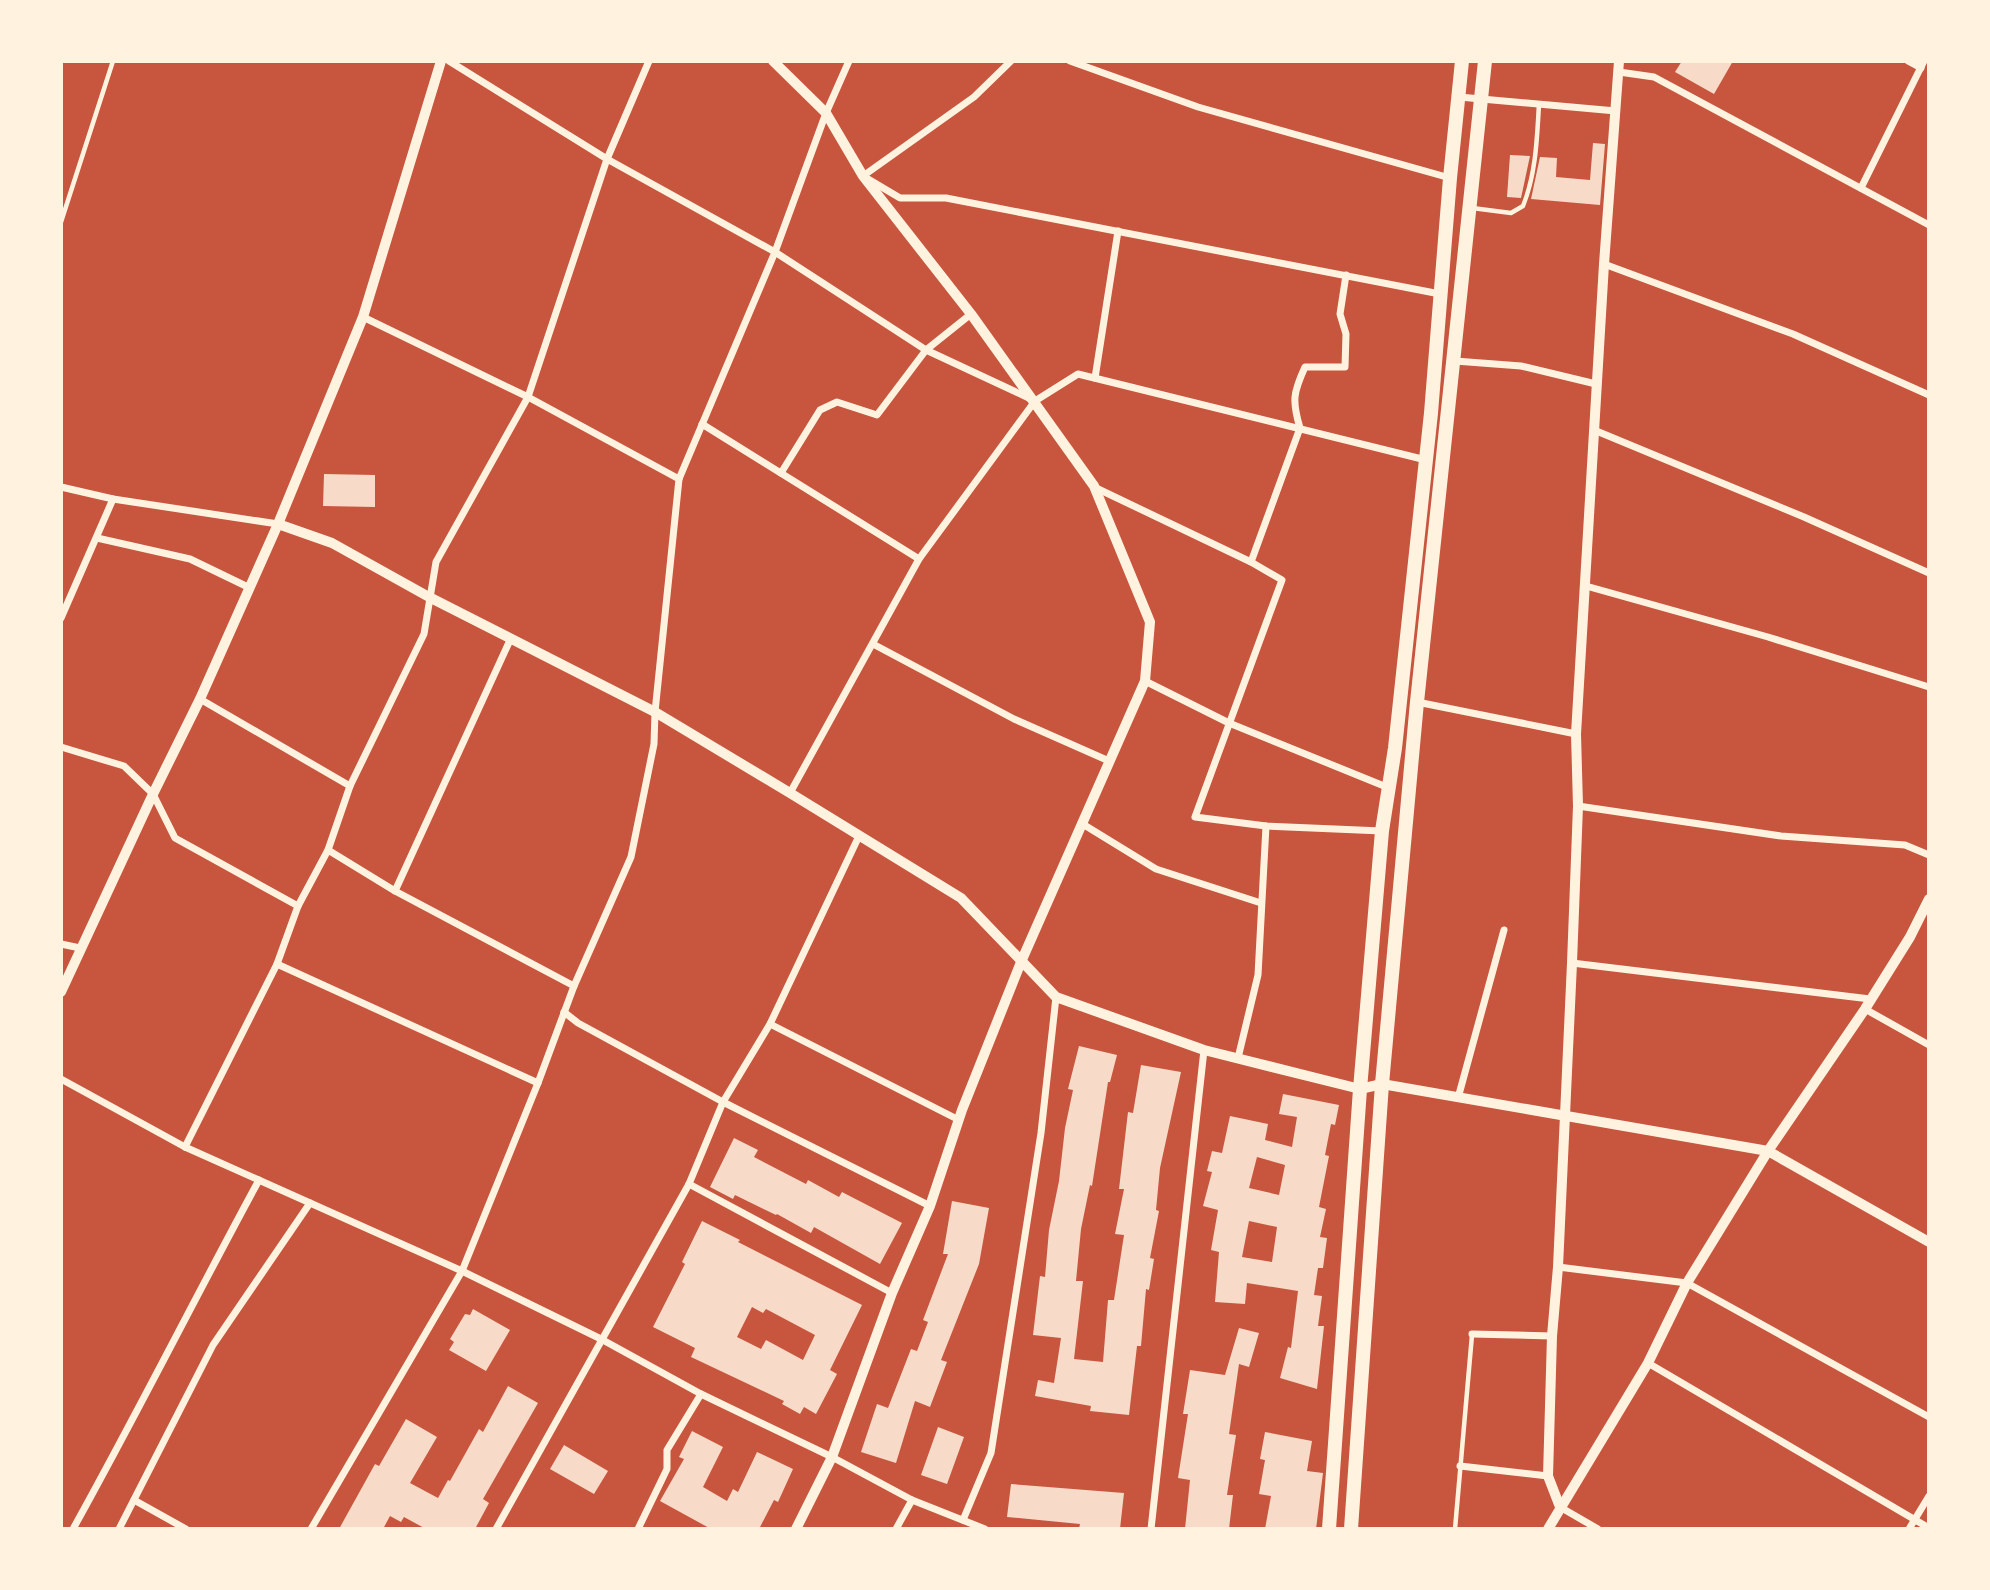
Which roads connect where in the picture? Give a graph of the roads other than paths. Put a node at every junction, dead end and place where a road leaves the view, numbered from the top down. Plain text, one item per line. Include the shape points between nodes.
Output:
1 (113, 61) edge
2 (441, 61) edge
3 (449, 61) edge
4 (649, 61) edge
5 (773, 61) edge
6 (849, 61) edge
7 (1011, 61) edge
8 (1070, 61) edge
9 (1462, 61) edge
10 (1485, 61) edge
11 (1908, 61) edge
12 (1922, 65) edge
13 (1619, 67) edge
14 (1459, 97) junction
15 (1482, 98) junction
16 (1539, 104) junction
17 (1617, 111) junction
18 (826, 113) junction
19 (607, 159) junction
20 (863, 177) junction
21 (1450, 178) junction
22 (1861, 188) junction
23 (1471, 208) junction
24 (61, 222) edge
25 (1929, 225) edge
26 (1118, 231) junction
27 (775, 252) junction
28 (1604, 264) junction
29 (1346, 275) junction
30 (1440, 294) junction
31 (971, 314) junction
32 (363, 317) junction
33 (926, 349) junction
34 (1455, 360) junction
35 (1095, 378) junction
36 (1597, 384) junction
37 (1929, 395) edge
38 (528, 397) junction
39 (1035, 401) junction
40 (702, 424) junction
41 (1300, 428) junction
42 (1594, 430) junction
43 (1426, 460) junction
44 (781, 473) junction
45 (679, 479) junction
46 (1094, 486) junction
47 (61, 487) edge
48 (113, 499) junction
49 (278, 524) junction
50 (97, 538) junction
51 (919, 559) junction
52 (1251, 562) junction
53 (1929, 573) edge
54 (1586, 586) junction
55 (250, 588) junction
56 (429, 597) junction
57 (61, 618) edge
58 (511, 638) junction
59 (873, 644) junction
60 (1145, 681) junction
61 (1929, 687) edge
62 (200, 699) junction
63 (1417, 702) junction
64 (655, 712) junction
65 (1229, 723) junction
66 (1576, 734) junction
67 (61, 747) edge
68 (1109, 761) junction
69 (351, 786) junction
70 (1389, 788) junction
71 (790, 793) junction
72 (153, 794) junction
73 (1578, 806) junction
74 (1081, 823) junction
75 (1266, 827) junction
76 (1382, 831) junction
77 (859, 836) junction
78 (328, 850) junction
79 (1929, 855) edge
80 (395, 891) junction
81 (1929, 899) edge
82 (1261, 903) junction
83 (298, 906) junction
84 (1504, 930) dead end
85 (61, 944) edge
86 (80, 948) junction
87 (1021, 962) junction
88 (1572, 963) junction
89 (277, 964) junction
90 (574, 986) junction
91 (61, 992) edge
92 (1056, 997) junction
93 (1867, 1004) junction
94 (564, 1012) junction
95 (770, 1024) junction
96 (1929, 1045) edge
97 (1204, 1050) junction
98 (1238, 1058) junction
99 (61, 1079) edge
100 (538, 1083) junction
101 (1382, 1084) junction
102 (1360, 1089) junction
103 (1458, 1098) junction
104 (723, 1102) junction
105 (1563, 1117) junction
106 (958, 1120) junction
107 (185, 1147) junction
108 (1768, 1151) junction
109 (259, 1180) junction
110 (689, 1184) junction
111 (310, 1203) junction
112 (930, 1206) junction
113 (1929, 1242) edge
114 (1558, 1267) junction
115 (462, 1272) junction
116 (1687, 1283) junction
117 (891, 1293) junction
118 (1472, 1334) joint
119 (1552, 1336) junction
120 (601, 1339) junction
121 (1648, 1363) junction
122 (701, 1394) junction
123 (1929, 1417) edge
124 (832, 1457) junction
125 (1460, 1466) junction
126 (1548, 1476) junction
127 (1929, 1496) edge
128 (134, 1500) junction
129 (912, 1500) junction
130 (1560, 1507) junction
131 (1915, 1519) junction
132 (963, 1520) junction
133 (1929, 1528) edge
134 (73, 1529) edge
135 (119, 1529) edge
136 (186, 1529) edge
137 (311, 1529) edge
138 (496, 1529) edge
139 (638, 1529) edge
140 (796, 1529) edge
141 (896, 1529) edge
142 (985, 1529) edge
143 (1151, 1529) edge
144 (1329, 1529) edge
145 (1351, 1529) edge
146 (1455, 1529) edge
147 (1548, 1529) edge
148 (1598, 1529) edge
149 (1909, 1529) edge

1 - 24 lane
2 - 32 street
3 - 19 street
4 - 19 street
5 - 18 street
6 - 18 street
7 - 20 street via 974,97
8 - 21 street via 1198,107
9 - 14 main road
10 - 15 main road
11 - 12 street
12 - 22 street
13 - 17 street
13 - 22 street via 1654,77
14 - 15 street
14 - 21 main road
15 - 16 street
15 - 23 main road
16 - 17 street
16 - 23 lane via 1530,190 1524,206 1511,213
17 - 28 street
18 - 20 street
18 - 27 street
19 - 27 street
19 - 38 street
20 - 26 street via 900,198 946,198
20 - 31 street
21 - 30 main road
22 - 25 street
23 - 34 main road
26 - 29 street
26 - 35 street
27 - 33 street
27 - 40 street
28 - 36 street
28 - 37 street via 1793,334
29 - 30 street
29 - 41 street via 1340,314 1346,334 1345,368 1306,368 1293,406
30 - 43 main road
31 - 33 street
31 - 39 street
32 - 38 street
32 - 49 street
33 - 39 street
33 - 44 street via 877,415 837,402 820,410
34 - 36 street via 1521,366
34 - 63 main road
35 - 39 street via 1078,374
35 - 41 street
36 - 42 street
38 - 45 street
38 - 56 street via 436,562
39 - 46 street
39 - 51 street
40 - 44 street
40 - 45 street
41 - 43 street
41 - 52 street
42 - 53 street
42 - 54 street
43 - 70 main road
44 - 51 street
45 - 64 street
46 - 52 street
46 - 60 street via 1150,622
47 - 48 street
48 - 49 street
48 - 50 street
49 - 55 street
49 - 56 street via 331,543
50 - 55 street via 190,559
50 - 57 street
51 - 59 street
52 - 65 street via 1282,580
54 - 61 street
54 - 66 street
55 - 62 street
56 - 58 street
56 - 69 street via 424,634
58 - 64 street
58 - 80 street
59 - 68 street via 1014,719
59 - 71 street
60 - 65 street
60 - 68 street
62 - 69 street
62 - 72 street
63 - 66 street
63 - 101 main road
64 - 71 street
64 - 90 street via 654,744 631,857
65 - 70 street
65 - 75 street via 1195,817
66 - 73 street
67 - 72 street via 124,766
68 - 74 street
69 - 78 street
70 - 76 main road
71 - 77 street
72 - 83 street via 175,838
72 - 86 street
73 - 79 street via 1781,836 1905,845
73 - 88 street
74 - 82 street via 1156,869
74 - 87 street
75 - 76 street
75 - 82 street
76 - 102 main road
77 - 87 street via 961,898
77 - 95 street
78 - 80 street
78 - 83 street
80 - 90 street
81 - 93 street
82 - 98 street via 1258,975
83 - 89 street
84 - 103 street
85 - 86 street
86 - 91 street
87 - 92 street
87 - 106 street
88 - 93 street
88 - 105 street
89 - 100 street
89 - 107 street
90 - 94 street
92 - 97 street
92 - 132 street via 1041,1133 991,1453
93 - 96 street
93 - 108 street
94 - 100 street
94 - 104 street
95 - 104 street
95 - 106 street
97 - 98 street
97 - 143 street
98 - 102 street
99 - 107 street
100 - 115 street
101 - 102 street
101 - 103 street
101 - 145 main road
102 - 144 main road
103 - 105 street
104 - 110 street
104 - 112 street
105 - 108 street
105 - 114 street
106 - 112 street
107 - 109 street
108 - 113 street
108 - 116 street
109 - 111 street
109 - 134 street
110 - 117 street
110 - 120 street
111 - 115 street
111 - 128 street via 213,1345
112 - 117 street
114 - 116 street
114 - 119 street
115 - 120 street
115 - 137 street
116 - 121 street
116 - 123 street
117 - 124 street
118 - 119 street
118 - 125 lane
119 - 126 street
120 - 122 street
120 - 138 street
121 - 130 street
121 - 131 street
122 - 124 street
122 - 139 street via 667,1450 667,1469
124 - 129 street
124 - 140 street
125 - 126 street
125 - 146 lane
126 - 130 street
127 - 131 street
128 - 135 street
128 - 136 street
129 - 132 street
129 - 141 street
130 - 147 street
130 - 148 street
131 - 133 street
131 - 149 street
132 - 142 street

